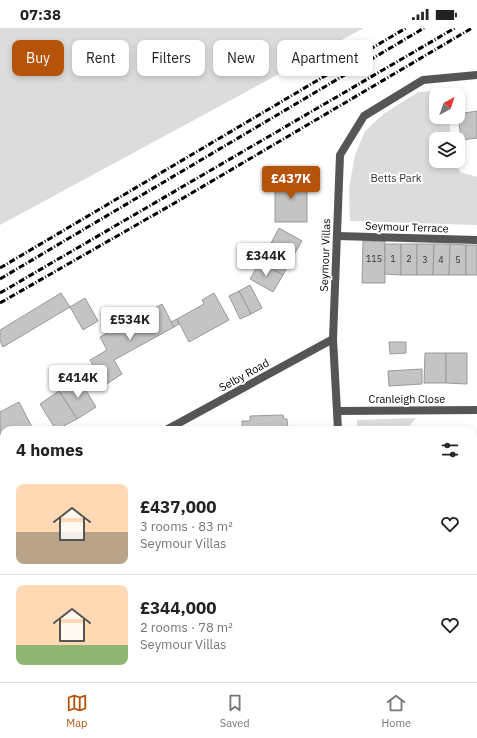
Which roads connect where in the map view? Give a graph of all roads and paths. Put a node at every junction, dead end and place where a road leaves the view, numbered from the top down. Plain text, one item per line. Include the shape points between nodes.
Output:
1 (477, 75) edge
2 (337, 236) junction
3 (477, 240) edge
4 (332, 339) junction
5 (477, 410) edge
6 (337, 411) junction
7 (173, 426) edge
8 (338, 426) edge

1 - 2 street, Seymour Villas via 423,80 364,116 340,155
2 - 3 street, Seymour Terrace
2 - 4 street, Seymour Villas
4 - 6 street, Seymour Villas
4 - 7 street, Selby Road
5 - 6 street, Cranleigh Close
6 - 8 street, Seymour Villas

